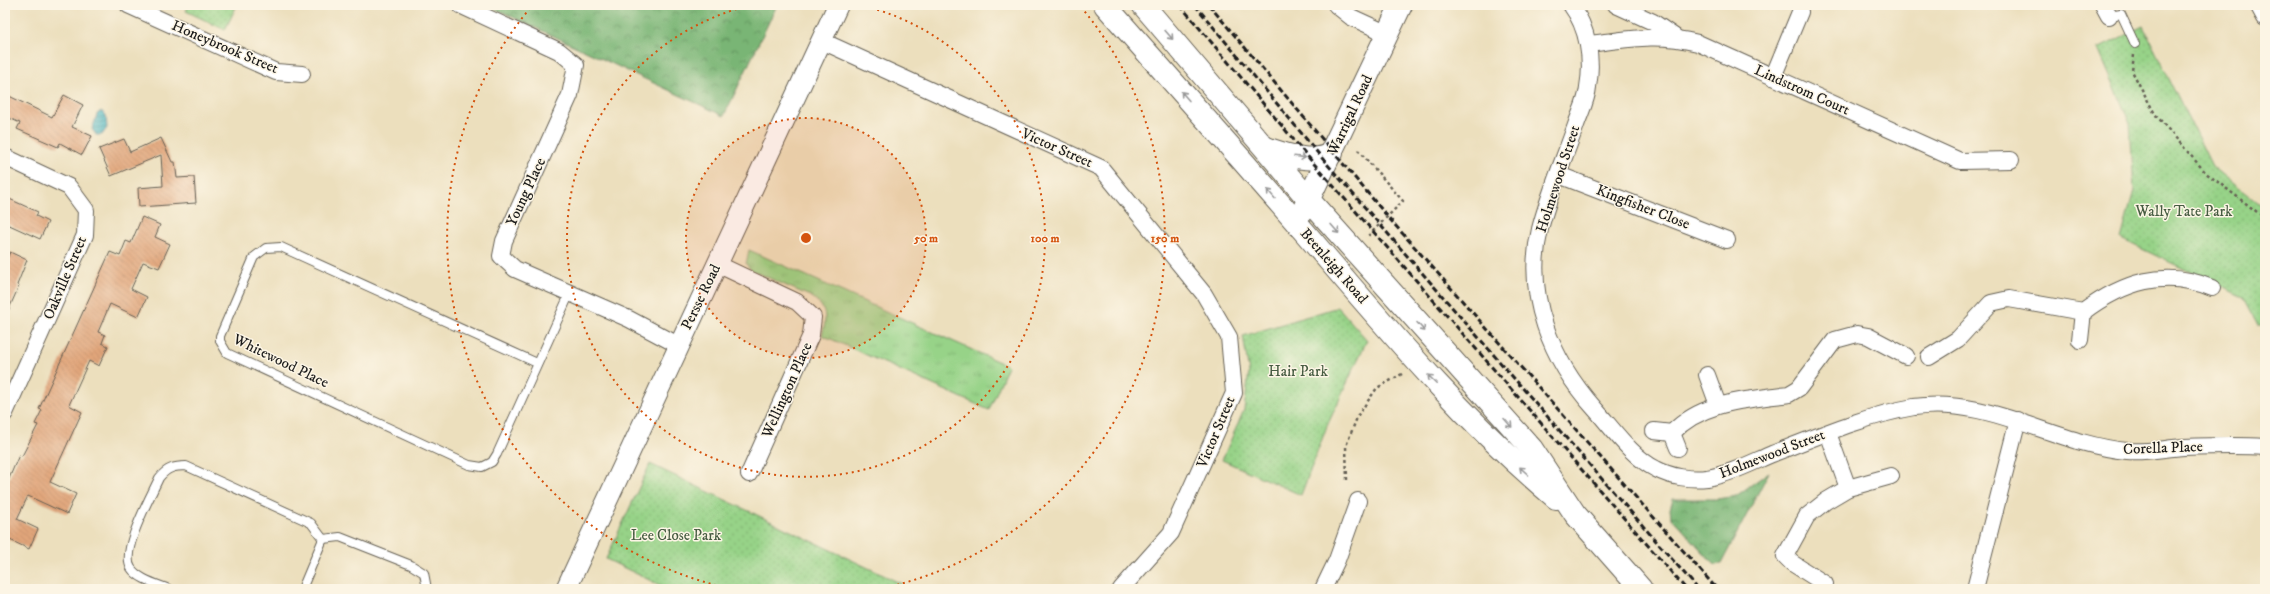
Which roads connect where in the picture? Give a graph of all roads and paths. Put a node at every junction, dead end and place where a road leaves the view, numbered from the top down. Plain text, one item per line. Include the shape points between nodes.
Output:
1 (128, 5) edge
2 (460, 5) edge
3 (838, 5) edge
4 (1105, 5) edge
5 (1143, 5) edge
6 (1336, 5) edge
7 (1401, 5) edge
8 (1571, 5) edge
9 (1616, 5) edge
10 (2258, 5) edge
11 (2106, 11) edge
12 (1800, 12) dead end
13 (2265, 18) edge
14 (1388, 34) junction
15 (1674, 37) junction
16 (822, 41) junction
17 (1589, 44) junction
18 (2135, 44) joint
19 (302, 74) dead end
20 (1773, 77) junction
21 (1266, 148) junction
22 (1358, 150) dead end
23 (1332, 153) junction
24 (5, 157) edge
25 (2011, 160) dead end
26 (1558, 175) junction
27 (1309, 200) junction
28 (2265, 218) edge
29 (1297, 223) junction
30 (1366, 237) dead end
31 (1727, 240) dead end
32 (717, 264) junction
33 (2212, 288) dead end
34 (569, 294) junction
35 (2083, 312) junction
36 (2265, 313) edge
37 (2265, 322) edge
38 (2080, 340) dead end
39 (678, 345) junction
40 (1906, 356) dead end
41 (1929, 357) dead end
42 (537, 363) junction
43 (1403, 374) dead end
44 (1707, 375) dead end
45 (1718, 405) junction
46 (5, 413) edge
47 (2018, 420) junction
48 (1654, 431) dead end
49 (1672, 433) junction
50 (1828, 433) junction
51 (2265, 447) edge
52 (1678, 448) dead end
53 (749, 474) dead end
54 (1891, 476) dead end
55 (1347, 480) dead end
56 (1848, 488) junction
57 (1358, 501) dead end
58 (1575, 514) junction
59 (1350, 521) junction
60 (1360, 536) dead end
61 (323, 539) junction
62 (1825, 584) dead end
63 (169, 589) edge
64 (302, 589) edge
65 (427, 589) edge
66 (566, 589) edge
67 (1121, 589) edge
68 (1323, 589) edge
69 (1641, 589) edge
70 (1975, 589) edge

1 - 19 street, Honeybrook Street via 276,72
2 - 34 street, Young Place via 560,50 576,65 570,95 504,241 501,256 516,270
3 - 16 street, Persse Road
29 -> 4 main road, Beenleigh Road
5 -> 21 main road, Beenleigh Road
6 - 14 street via 1351,17
7 - 14 main road, Warrigal Road
8 - 17 street, Holmewood Street
9 - 15 street via 1653,22
10 - 13 street
11 - 18 lane via 2121,14
12 - 20 street
14 - 23 main road, Warrigal Road
15 - 17 street, Lindstrom Court via 1651,36
15 - 20 street, Lindstrom Court via 1698,43
16 - 32 street, Persse Road
16 - 67 street, Victor Street via 1101,168 1204,294 1229,337 1234,393 1171,533
17 - 26 street, Holmewood Street via 1588,88
18 - 28 path via 2132,71 2155,114 2206,173
20 - 25 street, Lindstrom Court via 1960,161
21 -> 23 main road via 1285,155 1309,158 1323,158
21 - 27 main road, Beenleigh Road
22 - 30 path via 1404,201
23 - 27 main road, Warrigal Road
24 - 46 street, Oakville Street via 69,187 86,210 85,235
26 - 31 street, Kingfisher Close
26 - 50 street, Holmewood Street via 1540,230 1537,258 1540,308 1548,337 1581,394 1632,450 1655,469 1681,477 1704,478 1726,473
27 - 29 main road, Warrigal Road
27 -> 58 main road, Beenleigh Road via 1532,449
58 -> 29 main road, Beenleigh Road via 1524,471 1424,372
32 - 39 street, Persse Road
32 - 53 street, Wellington Place via 797,302 813,317 811,335
33 - 35 street via 2176,277 2153,280 2122,288
34 - 39 street, Young Place via 629,319
34 - 42 lane, Whitewood Place
35 - 38 street
35 - 41 street via 2009,299 1991,303 1958,339
36 - 37 path
39 - 66 street, Persse Road
40 - 45 street via 1868,336 1857,334 1835,340 1799,388 1789,394
42 - 42 lane, Whitewood Place via 492,462 482,468 227,353 220,336 254,257 266,248 281,247
43 - 55 path via 1377,388 1358,415 1346,446
44 - 45 street
45 - 49 street via 1684,421
47 - 50 street, Holmewood Street via 1986,411 1951,406 1916,407
47 - 51 street, Corella Place via 2093,446 2130,452 2229,445
47 - 70 street
48 - 49 street
49 - 52 street
50 - 56 street
54 - 56 street
56 - 62 street via 1807,516 1785,556
57 - 59 street
58 - 69 main road, Beenleigh Road
59 - 60 street
59 - 68 street via 1337,560
61 - 63 lane via 311,523 186,466 175,466 166,470 159,478 131,543 128,556 131,568 140,576
61 - 64 lane
61 - 65 lane via 340,537 411,565 424,573

